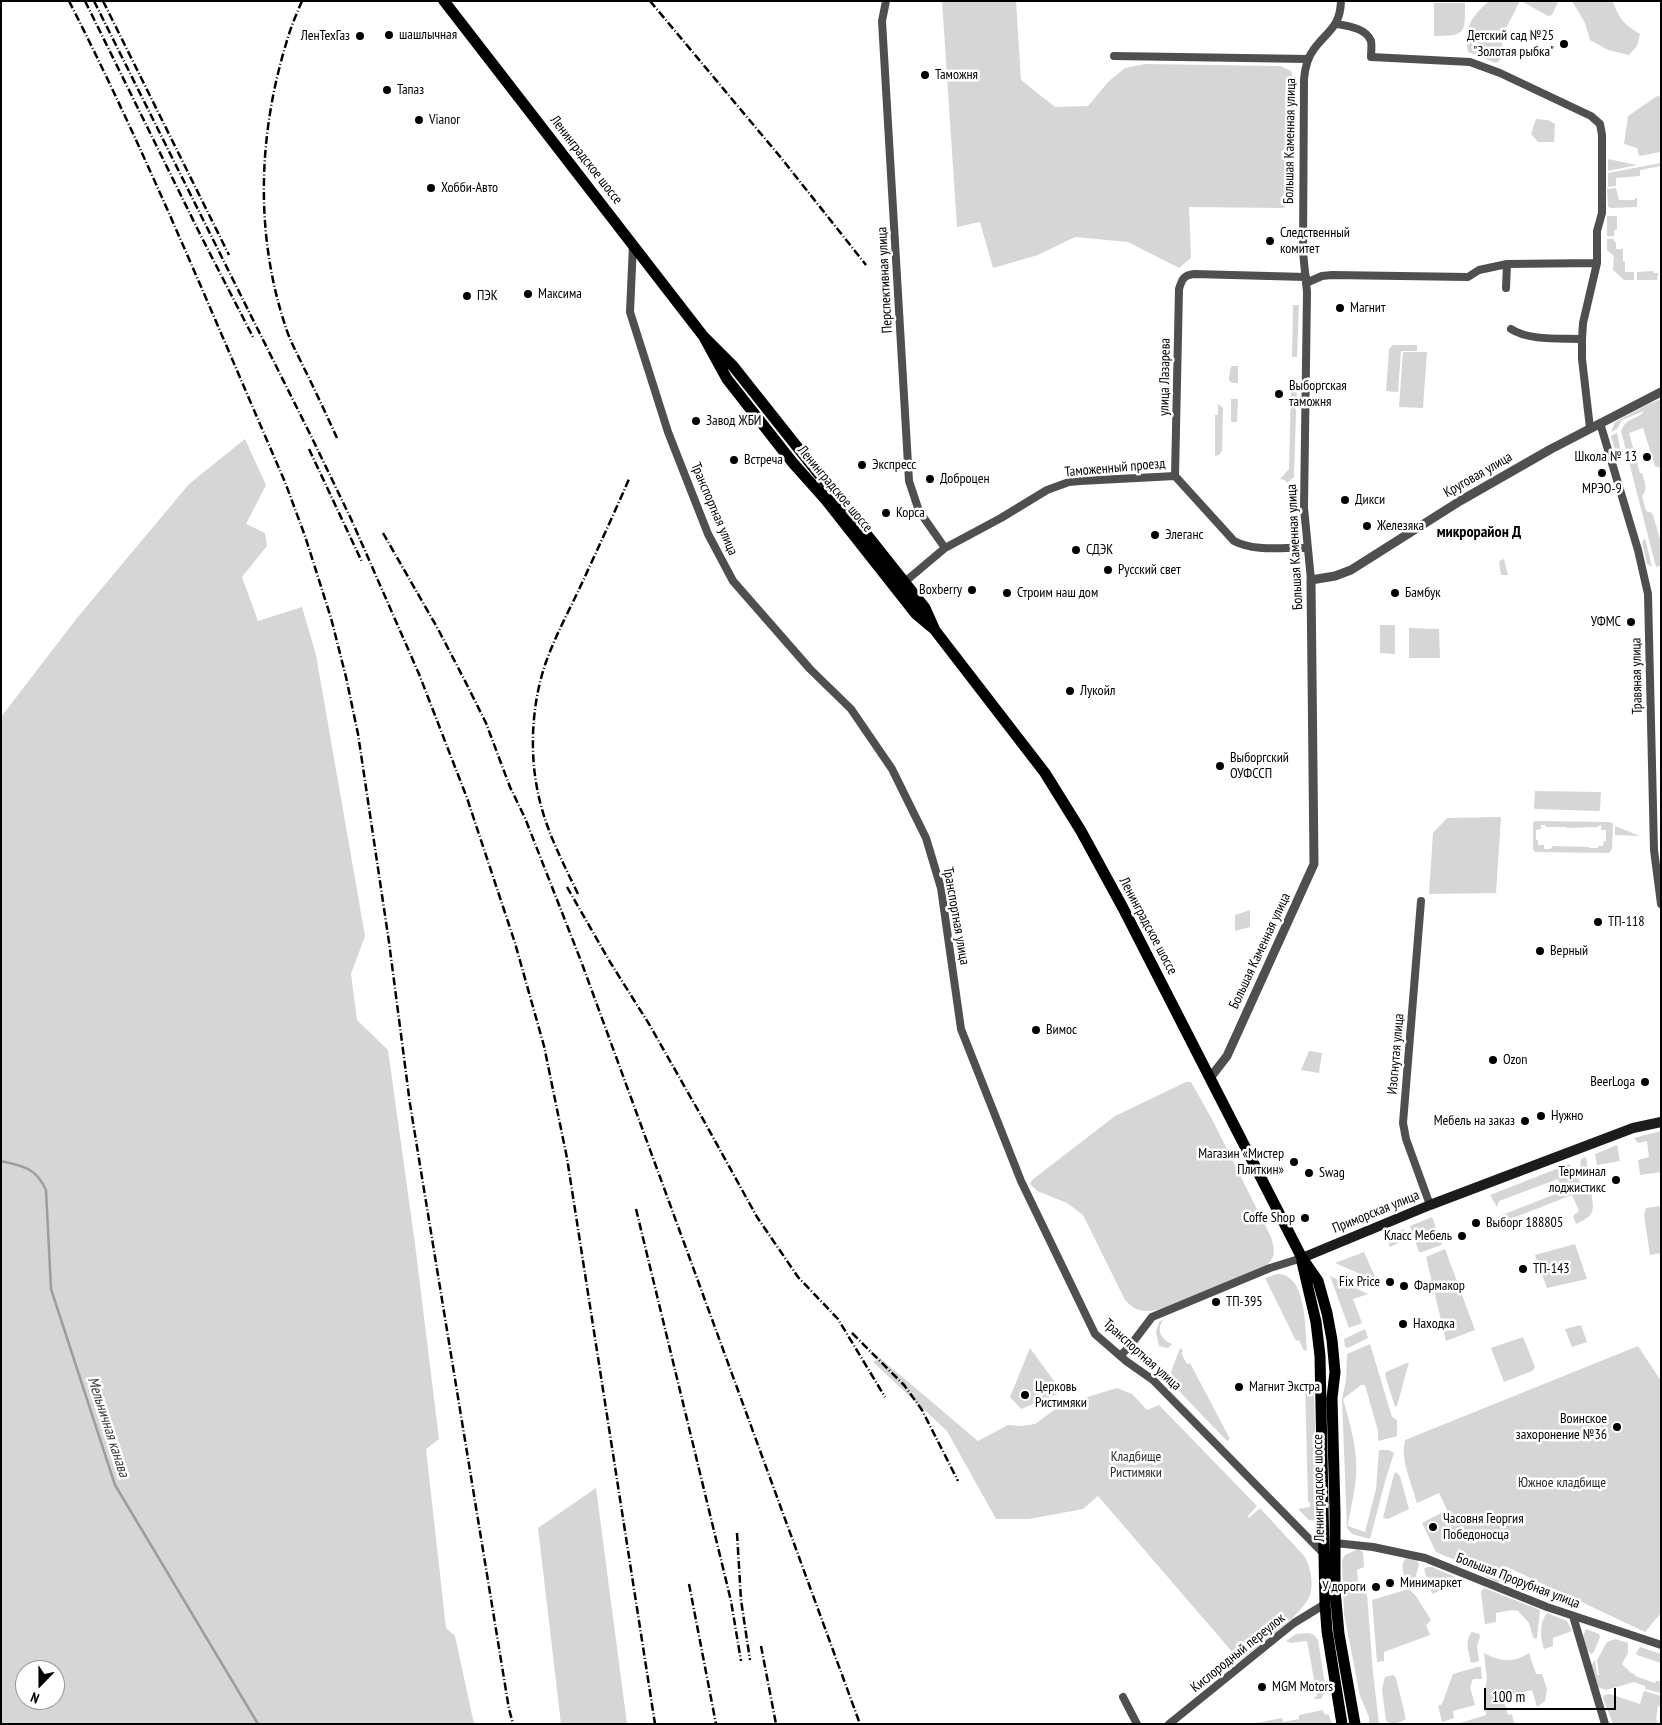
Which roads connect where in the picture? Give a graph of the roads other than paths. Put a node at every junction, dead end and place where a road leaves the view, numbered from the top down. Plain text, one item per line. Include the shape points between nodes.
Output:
1 (444, 1) edge
2 (886, 1) edge
3 (1341, 1) edge
4 (1336, 24) junction
5 (1114, 56) dead end
6 (1308, 59) junction
7 (633, 244) junction
8 (1597, 262) junction
9 (1507, 264) junction
10 (1306, 280) junction
11 (1506, 288) dead end
12 (1511, 329) dead end
13 (1582, 339) junction
14 (1661, 392) edge
15 (1600, 423) junction
16 (1590, 428) junction
17 (1175, 476) junction
18 (944, 548) junction
19 (1307, 548) junction
20 (1311, 580) junction
21 (900, 586) junction
22 (1420, 901) dead end
23 (1661, 904) edge
24 (1210, 1078) junction
25 (1661, 1122) edge
26 (1430, 1205) junction
27 (1302, 1258) junction
28 (1120, 1356) junction
29 (1335, 1542) junction
30 (1323, 1553) junction
31 (1324, 1604) junction
32 (1572, 1616) junction
33 (1661, 1645) edge
34 (1123, 1697) dead end
35 (1137, 1724) edge
36 (1169, 1724) edge
37 (1342, 1724) edge
38 (1355, 1724) edge
39 (1605, 1724) edge

1 - 7 main road, Ленинградское шоссе
2 - 18 street, Перспективная улица via 882,20 909,481 919,512
3 - 4 street
4 - 6 street, Большая Каменная улица
4 - 8 street via 1367,35 1371,42 1371,58 1470,62 1591,116 1600,124 1602,213 1597,231
5 - 6 street
6 - 10 street, Большая Каменная улица via 1304,79 1303,252
7 - 21 main road, Ленинградское шоссе via 704,337 732,366
7 - 28 street, Транспортная улица via 630,312 668,432 708,534 733,581 810,669 851,709 896,777 926,838 941,888 961,1029 1021,1181 1095,1334
8 - 9 street
8 - 13 street
9 - 10 street via 1479,270 1468,277 1332,275
9 - 11 street
10 - 17 street, улица Лазарева via 1194,274 1182,279 1179,289
10 - 19 street, Большая Каменная улица via 1304,508
12 - 13 street via 1529,336
13 - 16 street
14 - 15 street, Круговая улица
15 - 16 street, Круговая улица
15 - 23 street, Травяная улица via 1645,574 1648,594 1654,850
16 - 20 street, Круговая улица via 1460,501 1352,570
17 - 18 street, Таможенный проезд via 1069,482 1047,490
17 - 19 street, Таможенный проезд via 1234,541 1256,547
18 - 21 street, Таможенный проезд
19 - 20 street, Большая Каменная улица
20 - 24 street, Большая Каменная улица via 1314,864 1227,1056
21 - 24 main road, Ленинградское шоссе via 925,608 934,629 1045,773 1123,908
22 - 26 street, Изогнутая улица via 1403,1123
24 - 27 main road, Ленинградское шоссе
25 - 26 main road, Приморская улица via 1633,1128
26 - 27 main road, Приморская улица
27 - 28 street, Приморская улица via 1152,1317
27 - 29 main road, Ленинградское шоссе via 1318,1281 1332,1340 1335,1372 1332,1398
27 - 30 main road, Ленинградское шоссе via 1320,1356
28 - 30 street, Транспортная улица via 1153,1380
29 - 32 street, Большая Прорубная улица via 1425,1558
29 - 38 main road, Ленинградское шоссе via 1338,1619
30 - 31 main road, Ленинградское шоссе
31 - 36 street, Кислородный переулок via 1294,1623
31 - 37 main road, Ленинградское шоссе
32 - 33 street, Большая Прорубная улица
32 - 39 street
34 - 35 street

